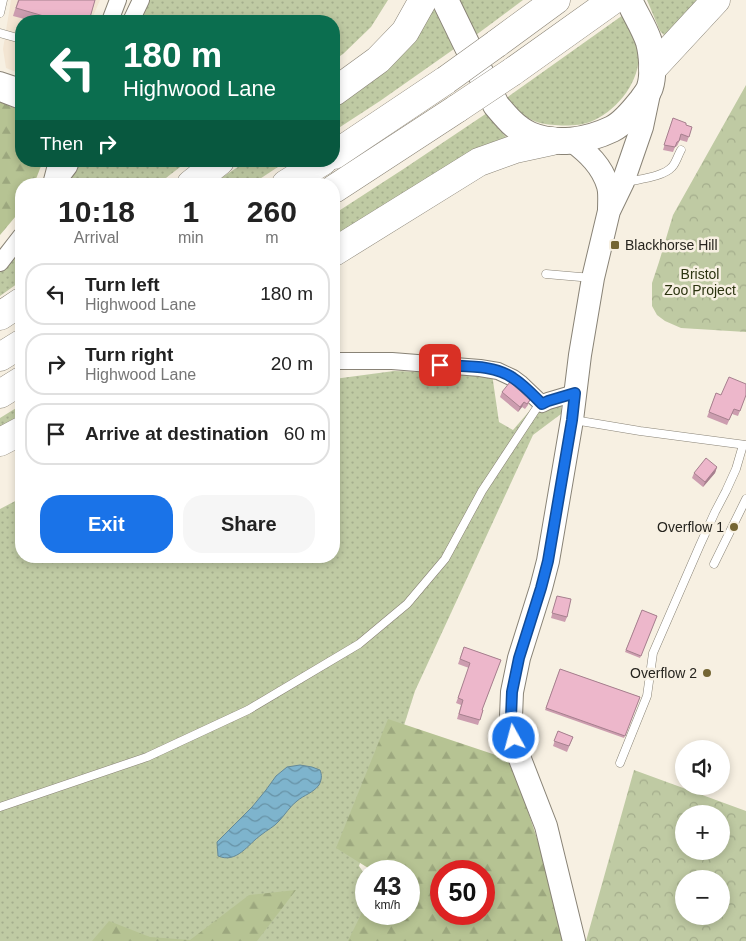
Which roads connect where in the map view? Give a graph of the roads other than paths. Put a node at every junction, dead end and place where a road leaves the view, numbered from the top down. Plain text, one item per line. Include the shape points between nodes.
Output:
1 (3, 0) edge
2 (118, 0) edge
3 (141, 0) edge
4 (401, 0) edge
5 (422, 0) edge
6 (446, 0) edge
7 (556, 0) edge
8 (629, 0) edge
9 (716, 0) edge
10 (608, 4) edge
11 (0, 13) edge
12 (112, 15) edge
13 (134, 15) edge
14 (0, 33) edge
15 (15, 37) edge
16 (340, 70) edge
17 (651, 78) junction
18 (0, 83) edge
19 (15, 85) edge
20 (340, 88) edge
21 (15, 96) edge
22 (562, 141) junction
23 (340, 150) edge
24 (681, 150) dead end
25 (67, 167) edge
26 (212, 167) edge
27 (313, 167) edge
28 (60, 178) edge
29 (199, 178) edge
30 (296, 178) edge
31 (623, 182) junction
32 (340, 185) edge
33 (609, 211) junction
34 (15, 244) edge
35 (340, 248) edge
36 (0, 263) edge
37 (546, 274) dead end
38 (593, 278) junction
39 (15, 306) edge
40 (0, 316) edge
41 (15, 348) edge
42 (0, 357) edge
43 (340, 362) edge
44 (15, 385) edge
45 (575, 393) junction
46 (0, 394) edge
47 (542, 404) junction
48 (572, 420) junction
49 (15, 434) edge
50 (0, 442) edge
51 (745, 445) edge
52 (746, 499) edge
53 (714, 564) dead end
54 (620, 763) dead end
55 (0, 807) edge
56 (574, 941) edge

1 - 11 lane
2 - 12 street
3 - 13 street
4 - 16 highway via 377,36
5 - 20 highway via 404,32 378,60
6 - 22 main road via 496,105 508,119 531,135
7 - 23 highway, bridge via 446,80
8 - 17 main road via 649,42
9 - 17 highway
10 - 32 highway, bridge via 512,72
14 - 15 lane
17 - 22 main road via 634,111 613,128 592,136
17 - 31 main road via 642,127
18 - 19 street
18 - 21 street
22 - 33 main road via 586,152 598,165 609,188
22 - 35 highway via 515,149 480,162
24 - 31 lane via 672,167 664,173
25 - 28 street
26 - 29 highway
27 - 30 highway
31 - 33 main road
33 - 38 main road
34 - 36 street
37 - 38 lane
38 - 45 main road
39 - 40 highway
41 - 42 highway
43 - 47 street via 392,361 498,370 517,381
44 - 46 highway
45 - 47 street
45 - 48 main road
47 - 55 lane via 482,490 445,559 407,604 359,644 248,710 147,757
48 - 51 lane
48 - 56 main road via 548,561 519,658 511,717 520,759 546,826
49 - 50 highway
51 - 54 lane via 653,653 647,696
52 - 53 lane

